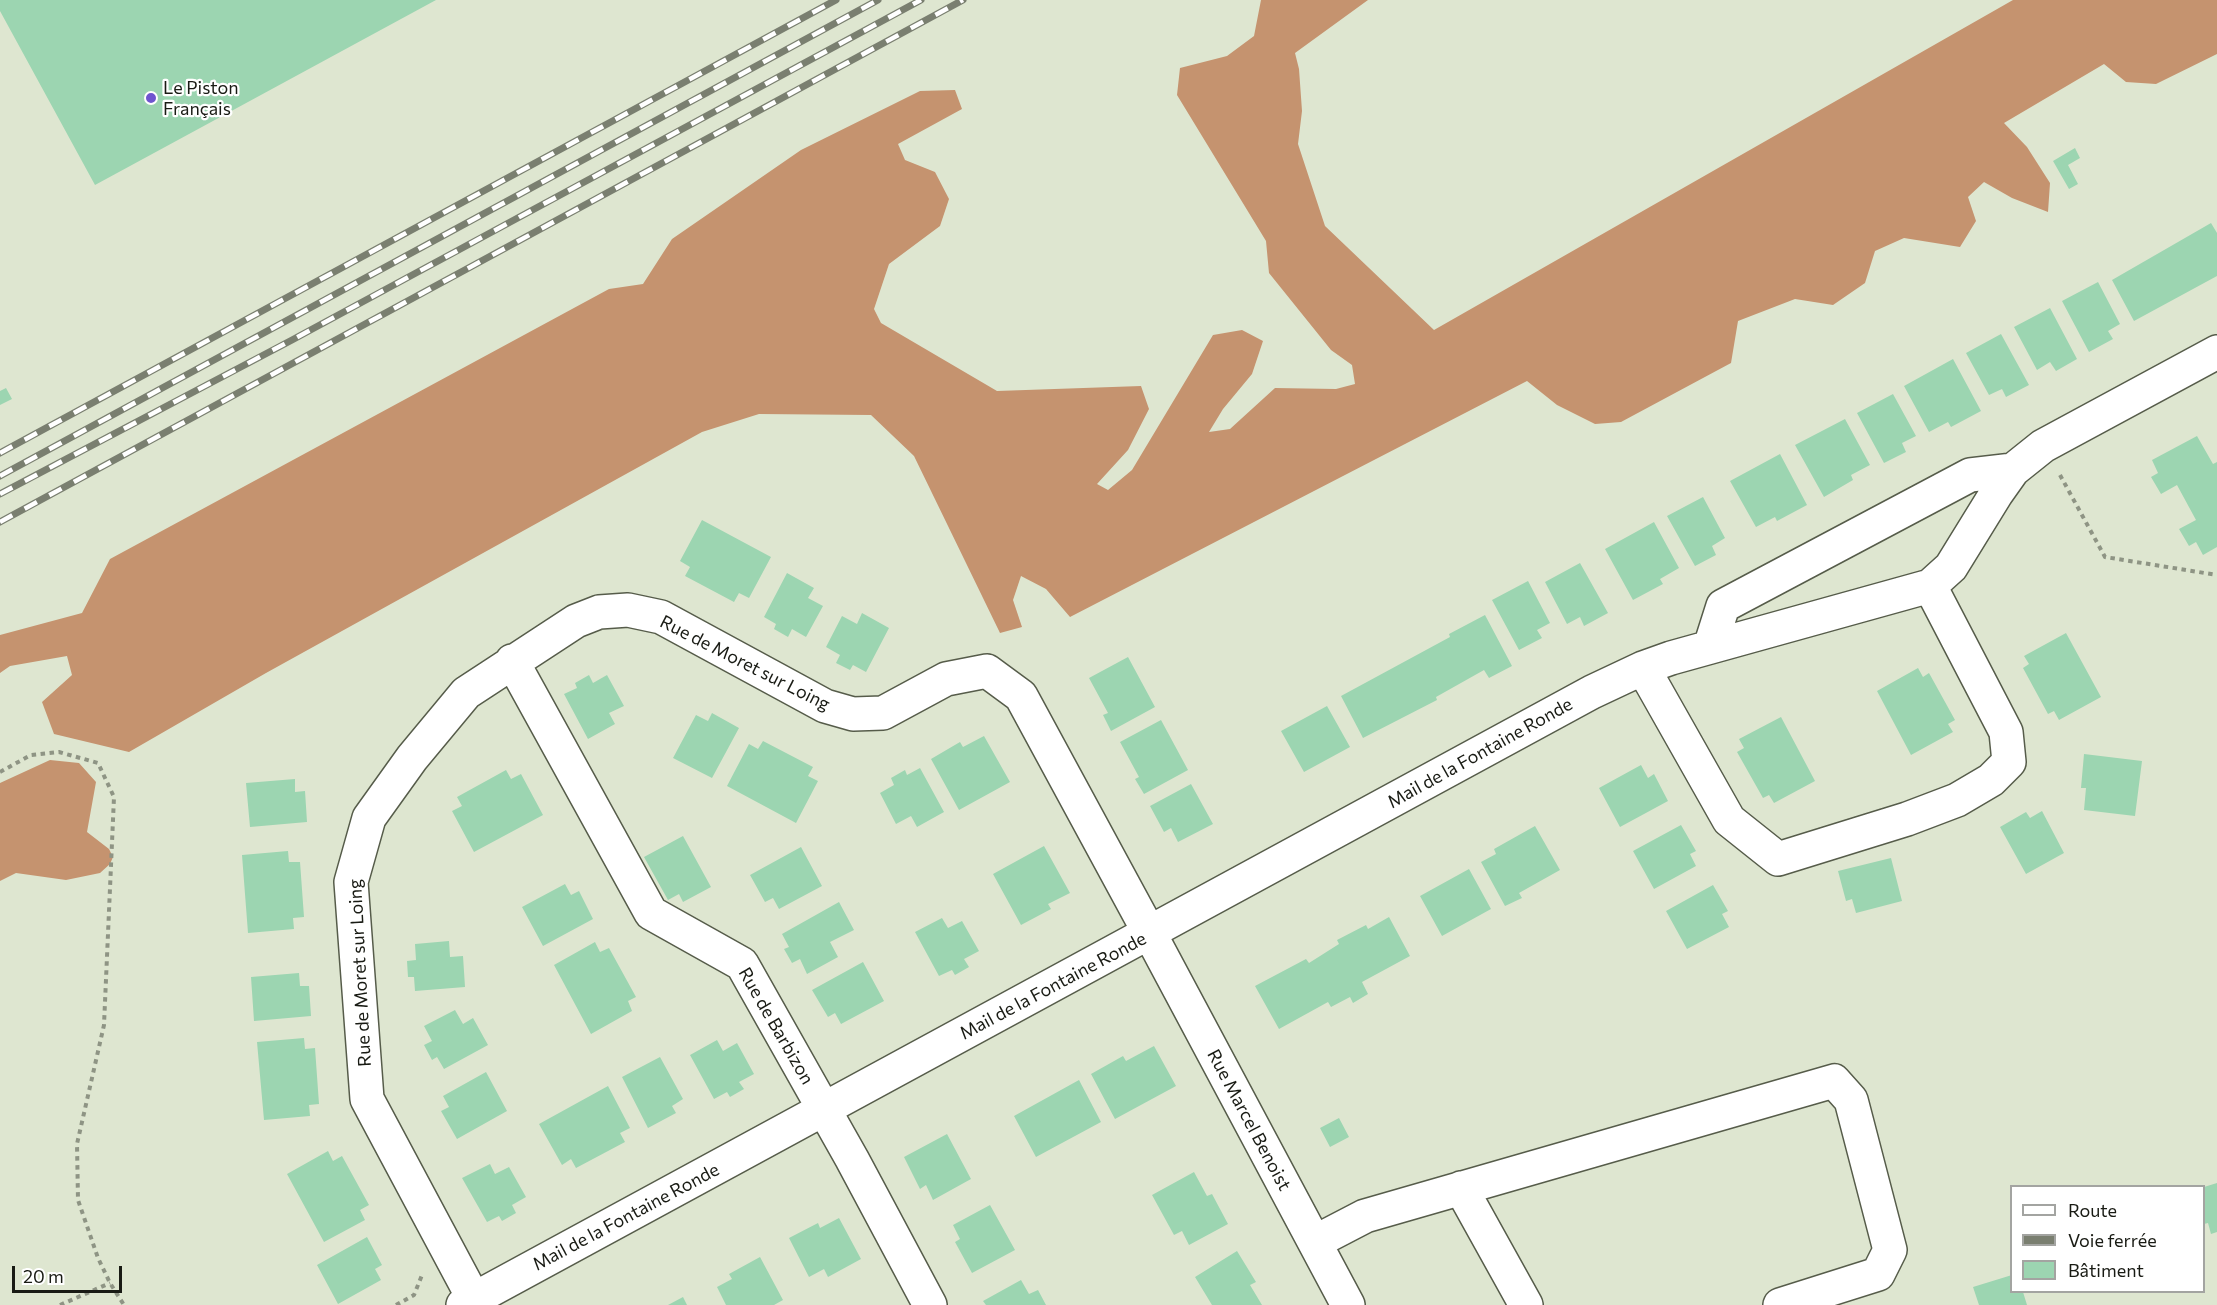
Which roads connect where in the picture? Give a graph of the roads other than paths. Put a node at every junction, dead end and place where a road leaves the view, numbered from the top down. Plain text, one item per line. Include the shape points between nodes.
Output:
1 (2217, 352) edge
2 (2013, 470) junction
3 (1930, 586) junction
4 (1710, 647) junction
5 (512, 661) junction
6 (1643, 668) junction
7 (987, 671) joint
8 (1150, 934) junction
9 (824, 1110) junction
10 (1461, 1188) junction
11 (1315, 1242) junction
12 (472, 1303) edge
13 (930, 1305) edge
14 (1348, 1305) edge
15 (1526, 1305) edge
16 (1780, 1305) edge

1 - 2 street, Mail de la Fontaine Ronde via 2043,446
2 - 3 street, Mail de la Fontaine Ronde via 1951,567
2 - 4 street via 1970,475 1723,606
3 - 4 street, Mail de la Fontaine Ronde
3 - 6 street via 2006,732 2009,762 1991,780 1957,800 1778,859 1728,820
4 - 6 street, Mail de la Fontaine Ronde
5 - 7 street, Rue de Moret sur Loing via 576,621 599,612 628,610 661,617 825,706 853,714 883,714 946,679
5 - 9 street, Rue de Barbizon via 651,913 742,964
5 - 12 street, Rue de Moret sur Loing via 466,693 412,758 369,818 351,882 367,1099
6 - 8 street, Mail de la Fontaine Ronde via 1592,692
7 - 8 street, Rue Marcel Benoist via 1021,696
8 - 9 street, Mail de la Fontaine Ronde
8 - 11 street, Rue Marcel Benoist
9 - 12 street, Mail de la Fontaine Ronde
9 - 13 street, Rue de Barbizon
10 - 11 street via 1365,1216
10 - 15 street
10 - 16 street via 1834,1081 1851,1100 1890,1250 1878,1274
11 - 14 street, Rue Marcel Benoist

